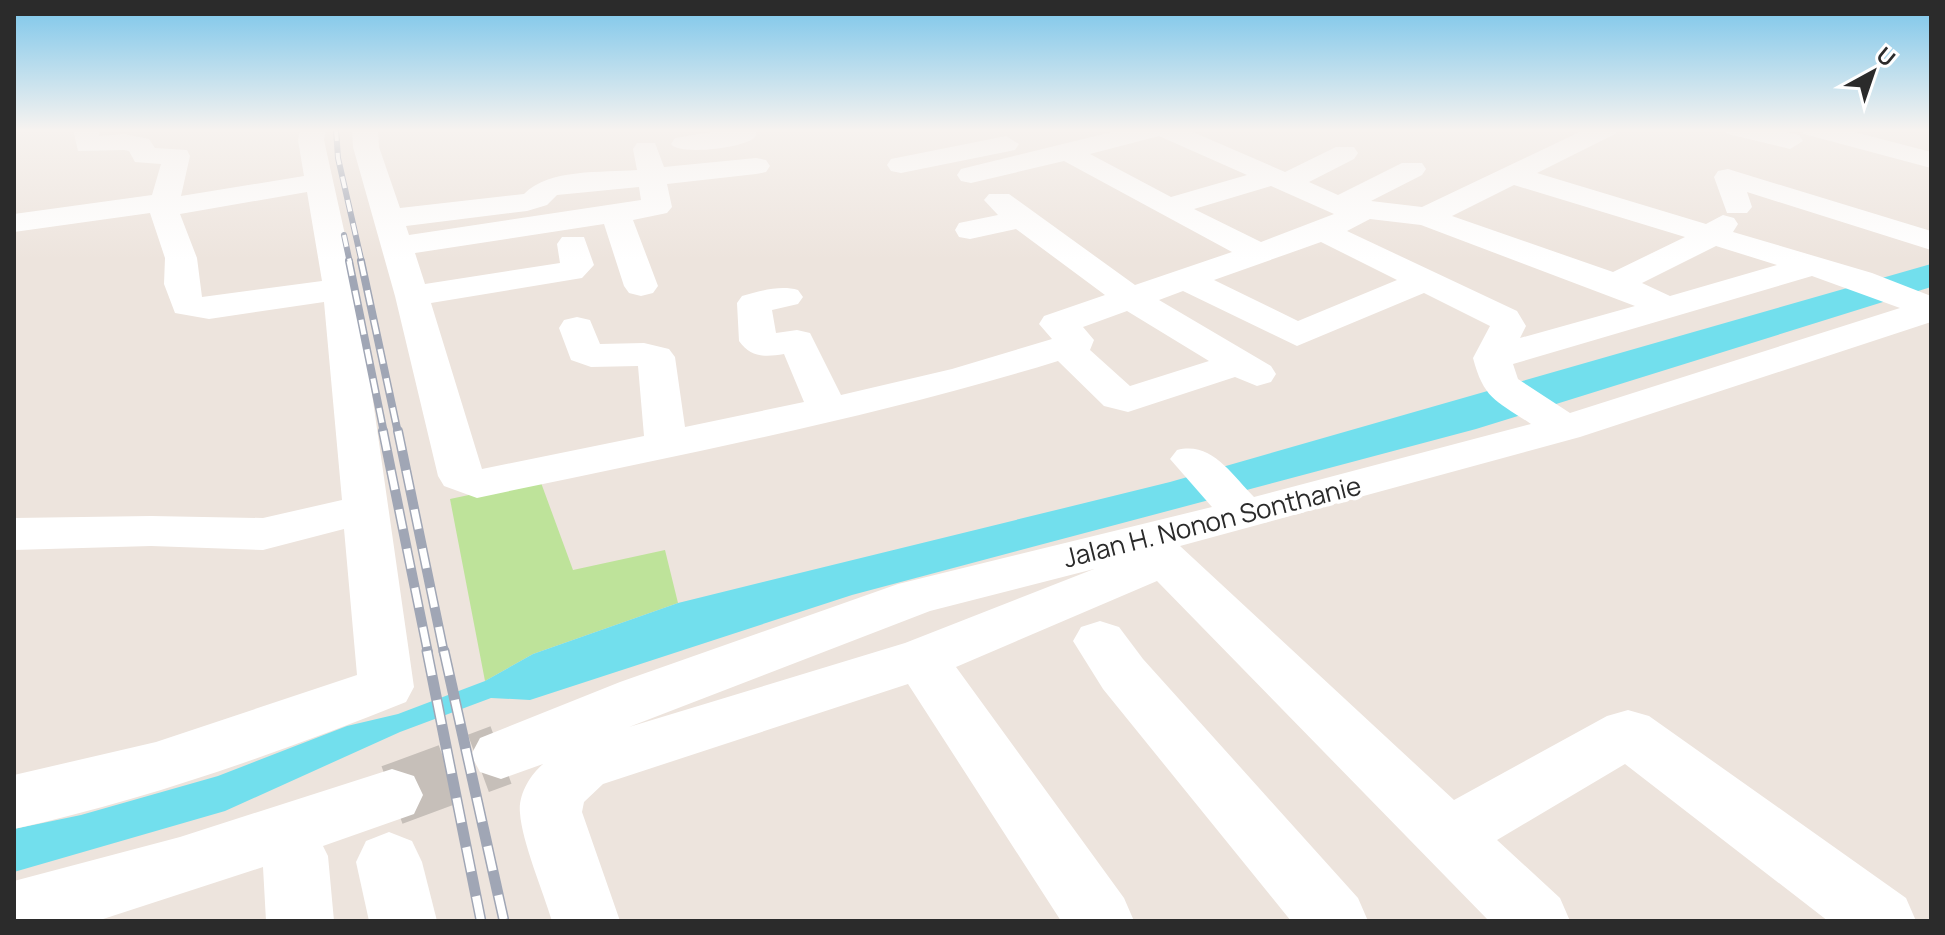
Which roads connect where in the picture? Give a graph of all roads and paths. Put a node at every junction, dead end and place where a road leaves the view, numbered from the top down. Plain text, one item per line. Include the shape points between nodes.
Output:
1 (172, 173) edge
2 (317, 173) edge
3 (374, 173) edge
4 (609, 173) edge
5 (651, 173) edge
6 (971, 173) edge
7 (1120, 173) edge
8 (1261, 173) edge
9 (1296, 173) edge
10 (1407, 173) edge
11 (1517, 173) edge
12 (1512, 175) junction
13 (1278, 180) junction
14 (318, 182) junction
15 (163, 205) junction
16 (1168, 207) junction
17 (615, 213) junction
18 (1342, 216) junction
19 (1426, 217) junction
20 (1021, 219) junction
21 (14, 223) edge
22 (970, 230) dead end
23 (392, 232) junction
24 (1712, 236) junction
25 (573, 244) dead end
26 (1918, 245) edge
27 (1810, 250) junction
28 (1259, 253) junction
29 (1549, 259) junction
30 (1184, 279) junction
31 (1424, 281) junction
32 (1615, 284) junction
33 (641, 286) dead end
34 (340, 289) junction
35 (412, 296) junction
36 (786, 297) dead end
37 (1132, 299) junction
38 (1473, 302) junction
39 (1923, 306) edge
40 (1667, 307) junction
41 (1268, 321) junction
42 (577, 328) dead end
43 (1065, 347) junction
44 (1238, 361) junction
45 (1496, 372) junction
46 (828, 410) junction
47 (1552, 420) junction
48 (666, 446) junction
49 (367, 509) junction
50 (14, 534) edge
51 (1153, 549) junction
52 (1100, 641) dead end
53 (923, 658) junction
54 (501, 755) tunnel mouth
55 (392, 795) tunnel mouth
56 (14, 802) edge
57 (1447, 836) junction
58 (295, 856) dead end
59 (14, 913) edge
60 (300, 921) edge
61 (586, 921) edge
62 (1100, 921) edge
63 (1334, 921) edge
64 (1536, 921) edge
65 (1882, 921) edge

1 - 15 street
2 - 14 street
3 - 23 street
4 - 23 street via 550,187 527,202
5 - 17 street via 657,207
6 - 20 street
7 - 16 street
8 - 13 street
9 - 13 street
10 - 18 street
11 - 12 street
12 - 19 street
12 - 24 street
13 - 16 street
13 - 18 street
14 - 15 street
14 - 34 street
15 - 21 street
15 - 34 street via 181,258 184,303 190,308
16 - 28 street
17 - 23 street
17 - 33 street
18 - 19 street
18 - 28 street
18 - 31 street
19 - 29 street
20 - 22 street
20 - 37 street
23 - 35 street
24 - 26 street via 1737,207
24 - 27 street
24 - 32 street
25 - 35 street via 578,265 570,271
27 - 39 street via 1860,280
27 - 40 street
28 - 30 street
29 - 32 street
29 - 38 street
30 - 37 street
30 - 41 street
31 - 38 street
31 - 41 street via 1301,334
32 - 40 street
34 - 49 street
35 - 48 street via 460,476 466,481 489,484
36 - 46 street via 754,303 758,341 766,346 797,341
37 - 43 street via 1057,324 1076,340
37 - 44 street
38 - 45 street via 1507,323
39 - 47 street, Jalan H. Nonon Sonthanie
40 - 45 street
41 - 44 street
42 - 48 street via 584,352 591,356 656,357
43 - 44 street via 1111,391 1128,400
43 - 46 street
45 - 47 street
46 - 48 street
47 - 51 street, Jalan H. Nonon Sonthanie via 1217,485
49 - 50 street via 263,534
49 - 56 street via 386,687 205,753 82,789
51 - 53 street
51 - 54 street, Jalan H. Nonon Sonthanie via 916,597
51 - 57 street
52 - 63 street
53 - 61 street via 582,766 555,790 551,812
53 - 62 street
55 - 59 street via 180,867
57 - 64 street
57 - 65 street via 1628,733
58 - 60 street

